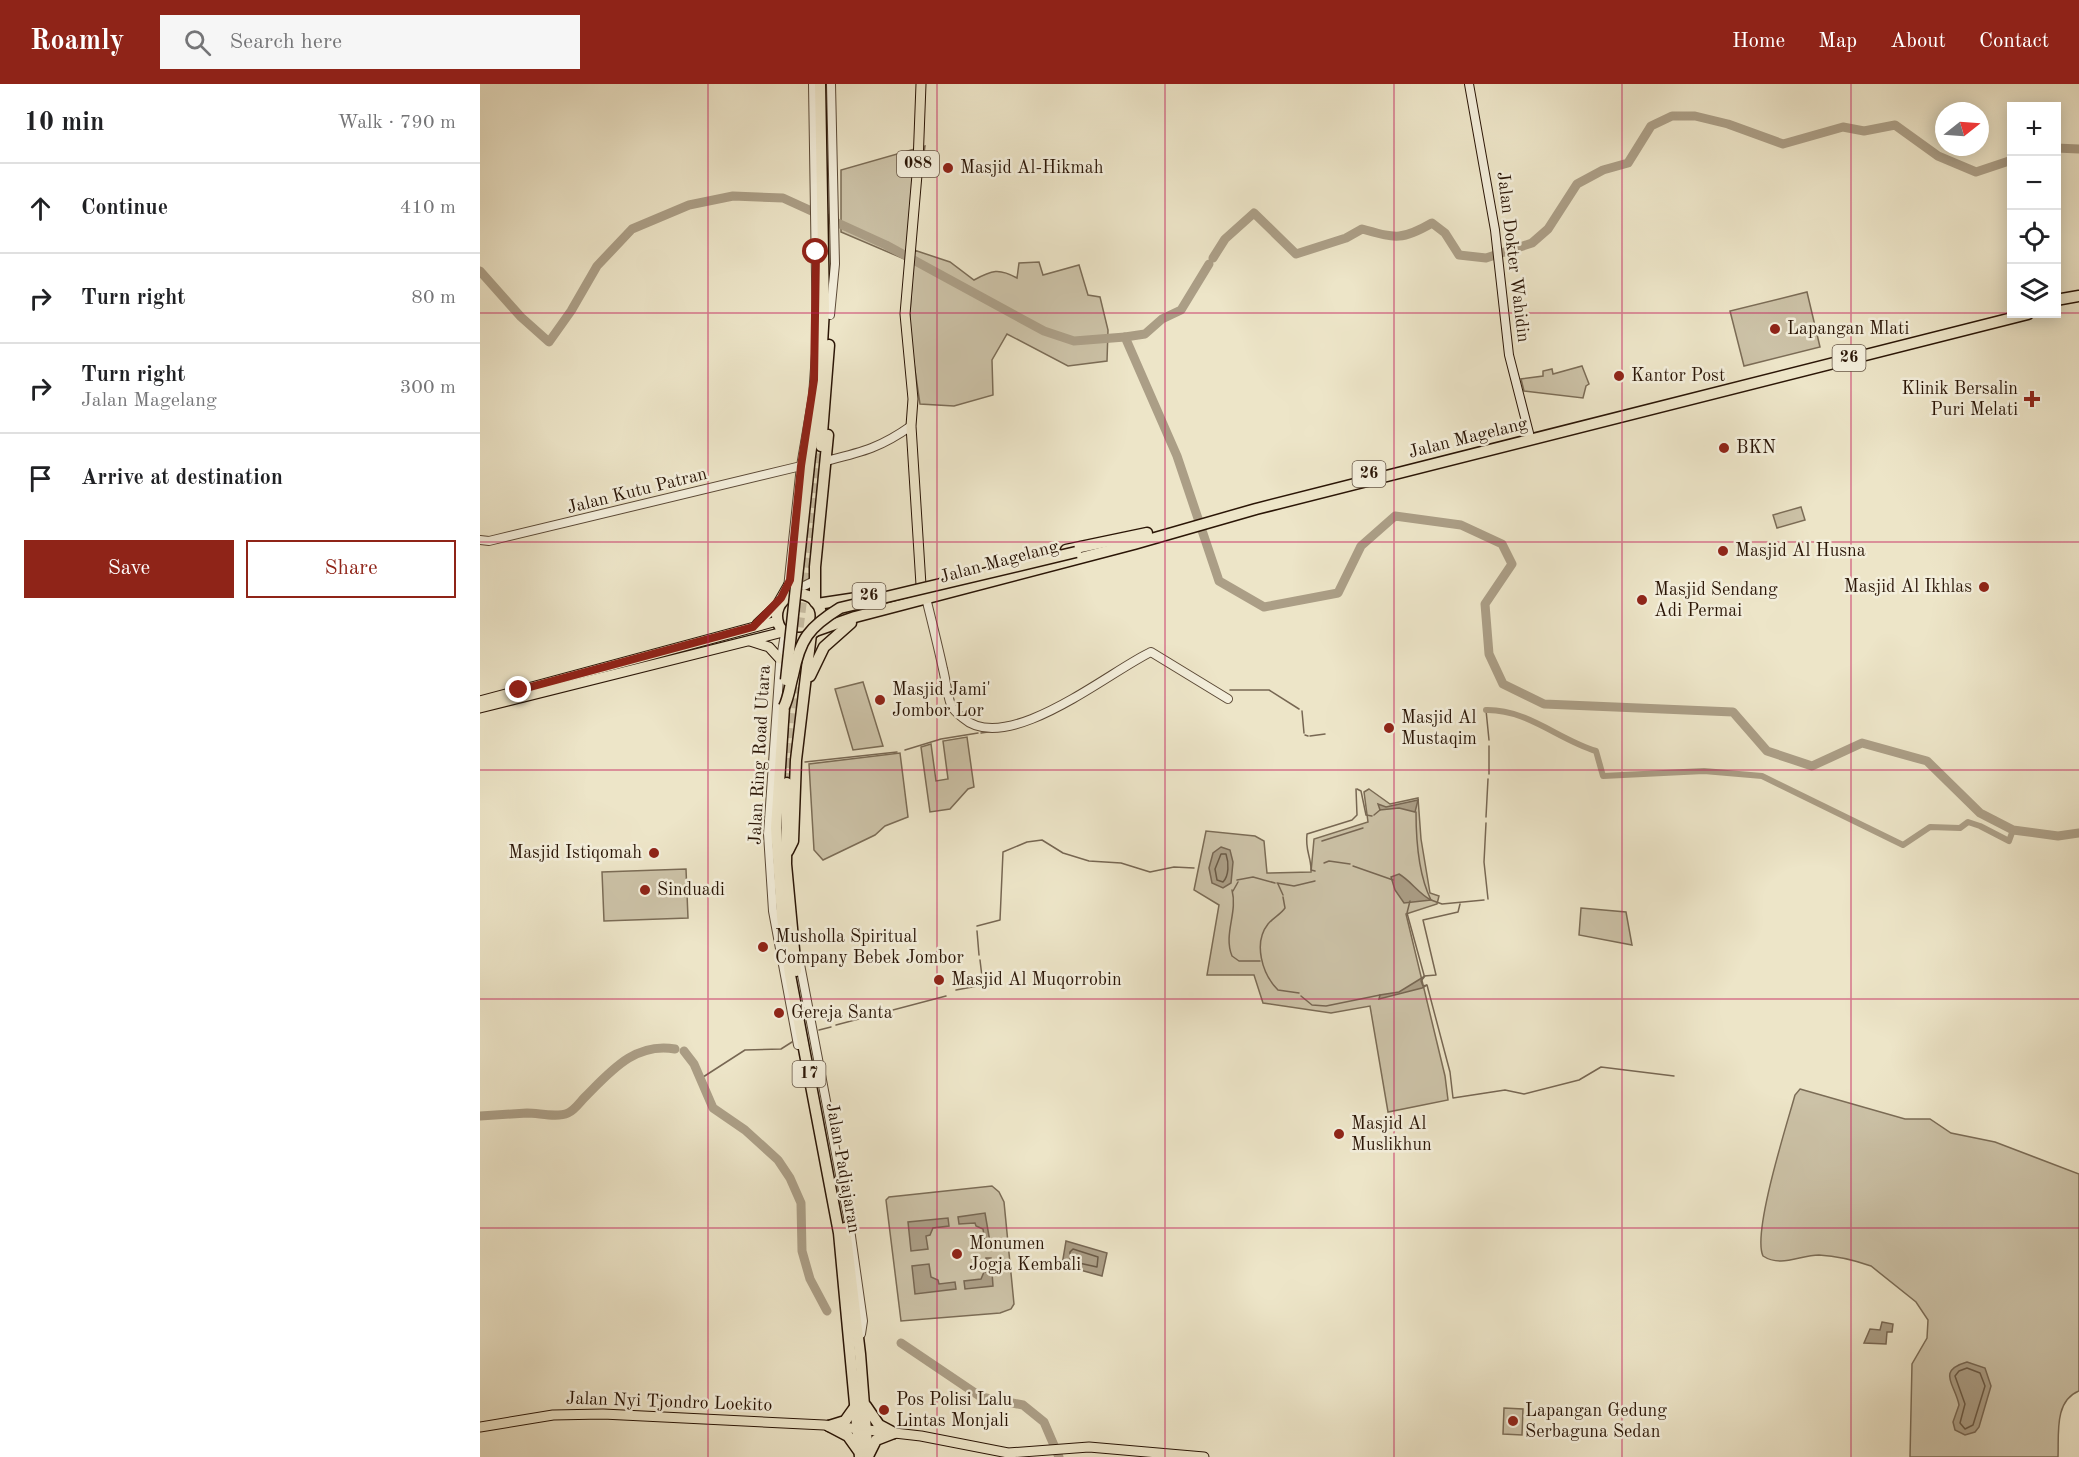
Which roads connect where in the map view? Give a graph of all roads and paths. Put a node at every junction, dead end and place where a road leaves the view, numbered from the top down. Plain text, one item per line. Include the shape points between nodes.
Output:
1 (813, 84) edge
2 (820, 84) edge
3 (826, 84) edge
4 (831, 84) edge
5 (921, 84) edge
6 (1469, 84) edge
7 (816, 130) junction
8 (829, 137) junction
9 (824, 163) junction
10 (825, 243) junction
11 (2079, 296) edge
12 (2061, 299) edge
13 (2079, 303) edge
14 (2061, 306) edge
15 (2007, 311) edge
16 (2011, 318) edge
17 (828, 372) junction
18 (1675, 399) junction
19 (911, 426) junction
20 (1528, 433) junction
21 (821, 446) tunnel mouth
22 (826, 461) junction
23 (801, 466) junction
24 (1211, 517) junction
25 (1185, 524) junction
26 (1134, 537) junction
27 (480, 540) edge
28 (815, 567) junction
29 (814, 581) junction
30 (789, 582) junction
31 (921, 585) junction
32 (786, 598) junction
33 (926, 598) junction
34 (850, 600) junction
35 (836, 602) junction
36 (816, 603) junction
37 (873, 613) junction
38 (855, 617) junction
39 (777, 621) junction
40 (753, 627) junction
41 (784, 633) junction
42 (813, 633) junction
43 (747, 641) junction
44 (780, 661) junction
45 (807, 666) junction
46 (804, 691) junction
47 (1228, 699) dead end
48 (480, 700) edge
49 (784, 707) junction
50 (480, 708) edge
51 (786, 783) tunnel mouth
52 (786, 852) junction
53 (829, 1188) junction
54 (854, 1338) junction
55 (859, 1404) junction
56 (829, 1426) junction
57 (480, 1427) edge
58 (861, 1430) junction
59 (894, 1433) junction
60 (864, 1456) edge
61 (1204, 1457) edge

1 - 7 street
2 - 7 highway
3 - 8 highway
4 - 8 street
5 - 19 main road, 088 via 905,314 913,399
6 - 20 main road, Jalan Dokter Wahidin via 1500,259 1509,355
7 - 9 street
7 - 9 highway
8 - 9 highway
9 - 10 highway
10 - 17 highway via 830,315
10 - 23 street via 813,396
10 - 49 highway, 17, bridge via 823,342
11 - 12 highway
13 - 14 highway
15 - 18 highway, Jalan Magelang / 26
16 - 18 highway, Jalan Magelang / 26
17 - 21 highway
17 - 22 highway via 831,393
18 - 20 highway, Jalan Magelang / 26
18 - 24 highway, Jalan Magelang / 26
19 - 22 street via 873,449
19 - 31 main road, 088
20 - 24 highway, Jalan Magelang / 26
22 - 28 highway
23 - 27 street, Jalan Kutu Patran via 569,523
23 - 30 street
24 - 25 highway, Jalan Magelang / 26
25 - 26 highway, Jalan Magelang / 26
25 - 33 highway, Jalan Magelang / 26 via 1134,544
26 - 31 highway, Jalan Magelang / 26 via 1102,541
26 - 49 highway, bridge via 840,608 803,638
28 - 29 highway
28 - 35 highway via 821,594
29 - 30 street via 798,585
29 - 36 highway
30 - 32 street
30 - 40 main road via 777,605
31 - 34 highway, Jalan Magelang / 26
32 - 36 highway, 26 via 801,594
32 - 39 highway via 778,608
33 - 37 highway, Jalan Magelang / 26
33 - 47 street via 951,707 979,728 1034,719 1151,652
34 - 35 highway, Jalan Magelang / 26
34 - 38 highway
35 - 36 highway, Jalan Magelang / 26
36 - 42 highway via 820,618
37 - 38 highway, Jalan Magelang / 26
37 - 46 highway via 851,622 829,641 817,658
38 - 42 highway, Jalan Magelang / 26
39 - 40 main road
39 - 41 highway
40 - 48 main road
41 - 42 highway, 26 via 801,638
41 - 43 main road, 26
41 - 44 street, Jalan Ring Road Utara
42 - 45 highway, 17
43 - 44 main road via 764,644
43 - 50 main road, 26
44 - 45 street via 793,658
44 - 53 street, Jalan Ring Road Utara via 769,811 771,889 784,975
45 - 46 highway, 17
46 - 52 highway, 17 via 794,784 793,841
49 - 53 highway, Jalan Padjajaran / 17 via 776,828 785,944
51 - 52 highway, Jalan Padjajaran / 17
52 - 54 highway, Jalan Padjajaran / 17 via 793,950 845,1223
53 - 54 highway, Jalan Padjajaran / 17
54 - 55 highway, Jalan Padjajaran / 17
55 - 56 highway via 845,1421
55 - 58 highway, Jalan Padjajaran / 17
55 - 59 highway
56 - 57 main road, Jalan Nyi Tjondro Loekito via 588,1413 553,1414
56 - 58 main road, Jalan Nyi Tjondro Loekito
56 - 60 highway via 848,1436
58 - 59 main road, Jalan Nyi Tjondro Loekito
58 - 60 highway, Jalan Padjajaran / 17
59 - 60 highway via 876,1440
59 - 61 main road, Jalan Nyi Tjondro Loekito via 1008,1453 1113,1448

